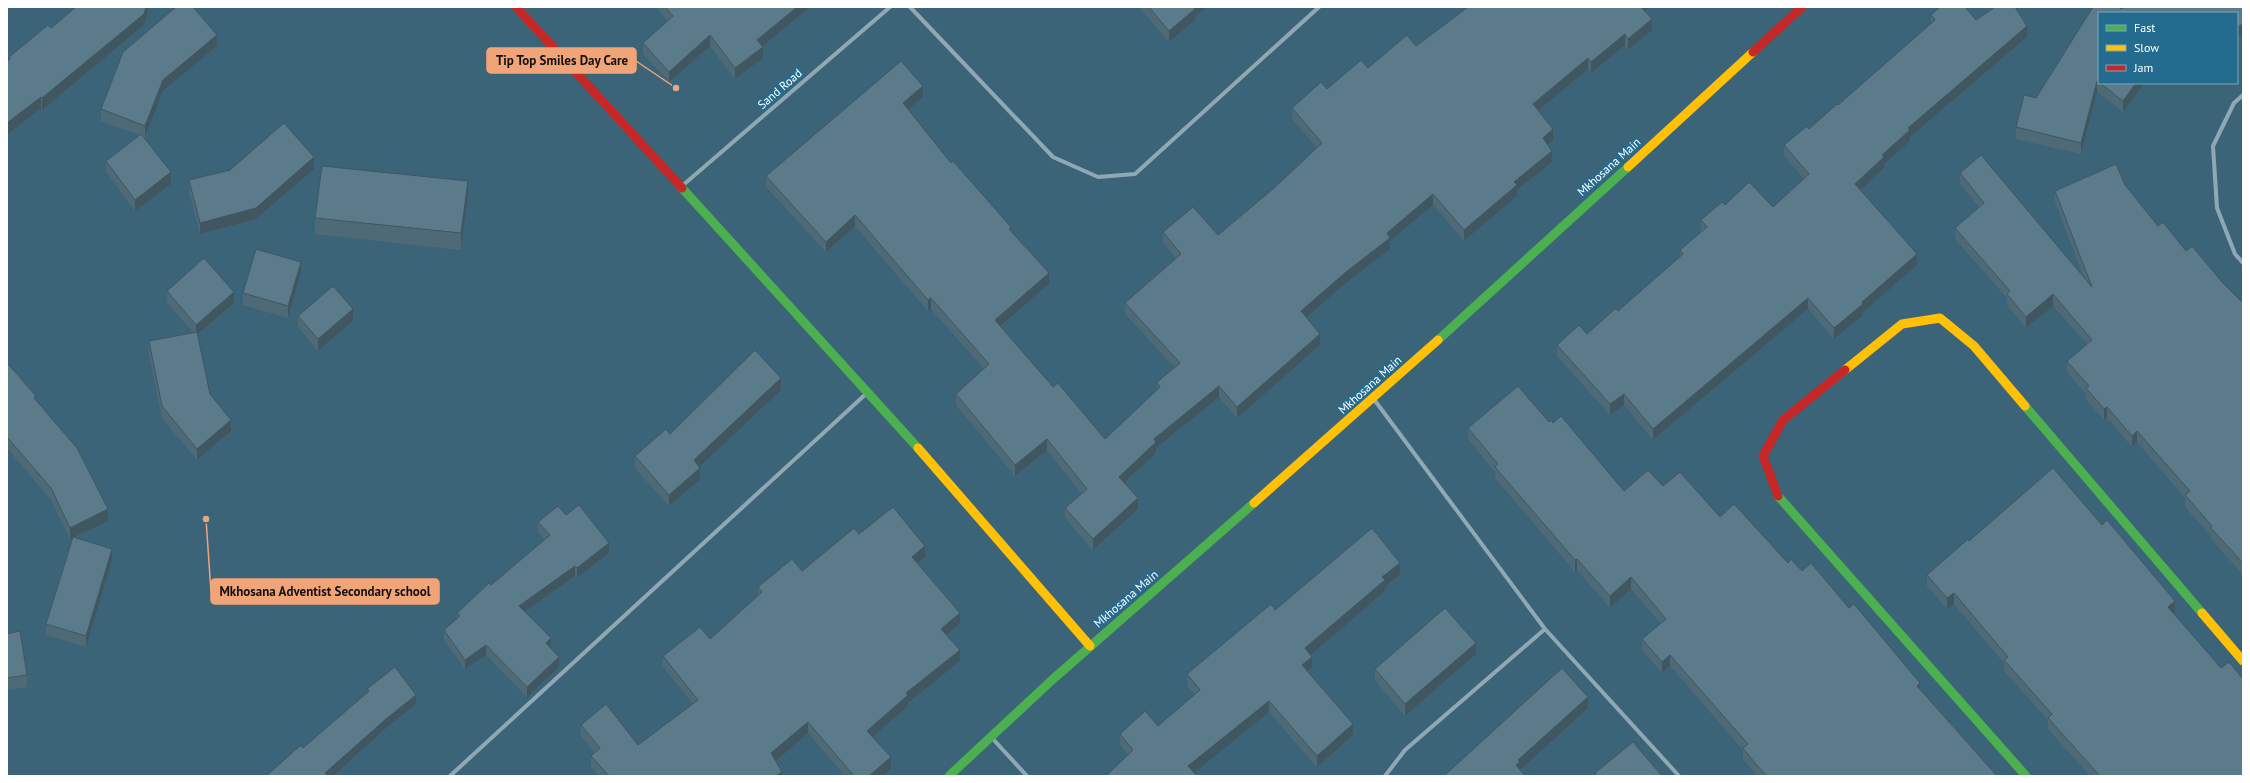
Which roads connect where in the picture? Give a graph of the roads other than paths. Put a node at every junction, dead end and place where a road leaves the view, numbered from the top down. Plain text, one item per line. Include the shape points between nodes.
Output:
1 (516, 7) edge
2 (890, 7) edge
3 (910, 7) edge
4 (1319, 7) edge
5 (1802, 7) edge
6 (2243, 95) edge
7 (682, 187) junction
8 (2243, 263) edge
9 (868, 391) junction
10 (1373, 398) junction
11 (1545, 629) junction
12 (1090, 646) junction
13 (2243, 660) edge
14 (990, 736) junction
15 (450, 776) edge
16 (949, 776) edge
17 (1027, 776) edge
18 (1385, 776) edge
19 (1679, 776) edge
20 (2026, 776) edge

1 - 7 street
2 - 7 street, Sand Road
3 - 4 street via 1053,157 1098,177 1135,174
5 - 10 street, Mkhosana Main
6 - 8 street via 2234,103 2213,146 2217,208 2235,254
7 - 9 street
9 - 12 street
9 - 15 street
10 - 11 street
10 - 12 street, Mkhosana Main
11 - 18 street via 1405,750
11 - 19 street
12 - 14 street, Mkhosana Main
13 - 20 street via 1974,346 1940,318 1902,324 1784,420 1763,456 1775,493
14 - 16 street, Mkhosana Main
14 - 17 street

